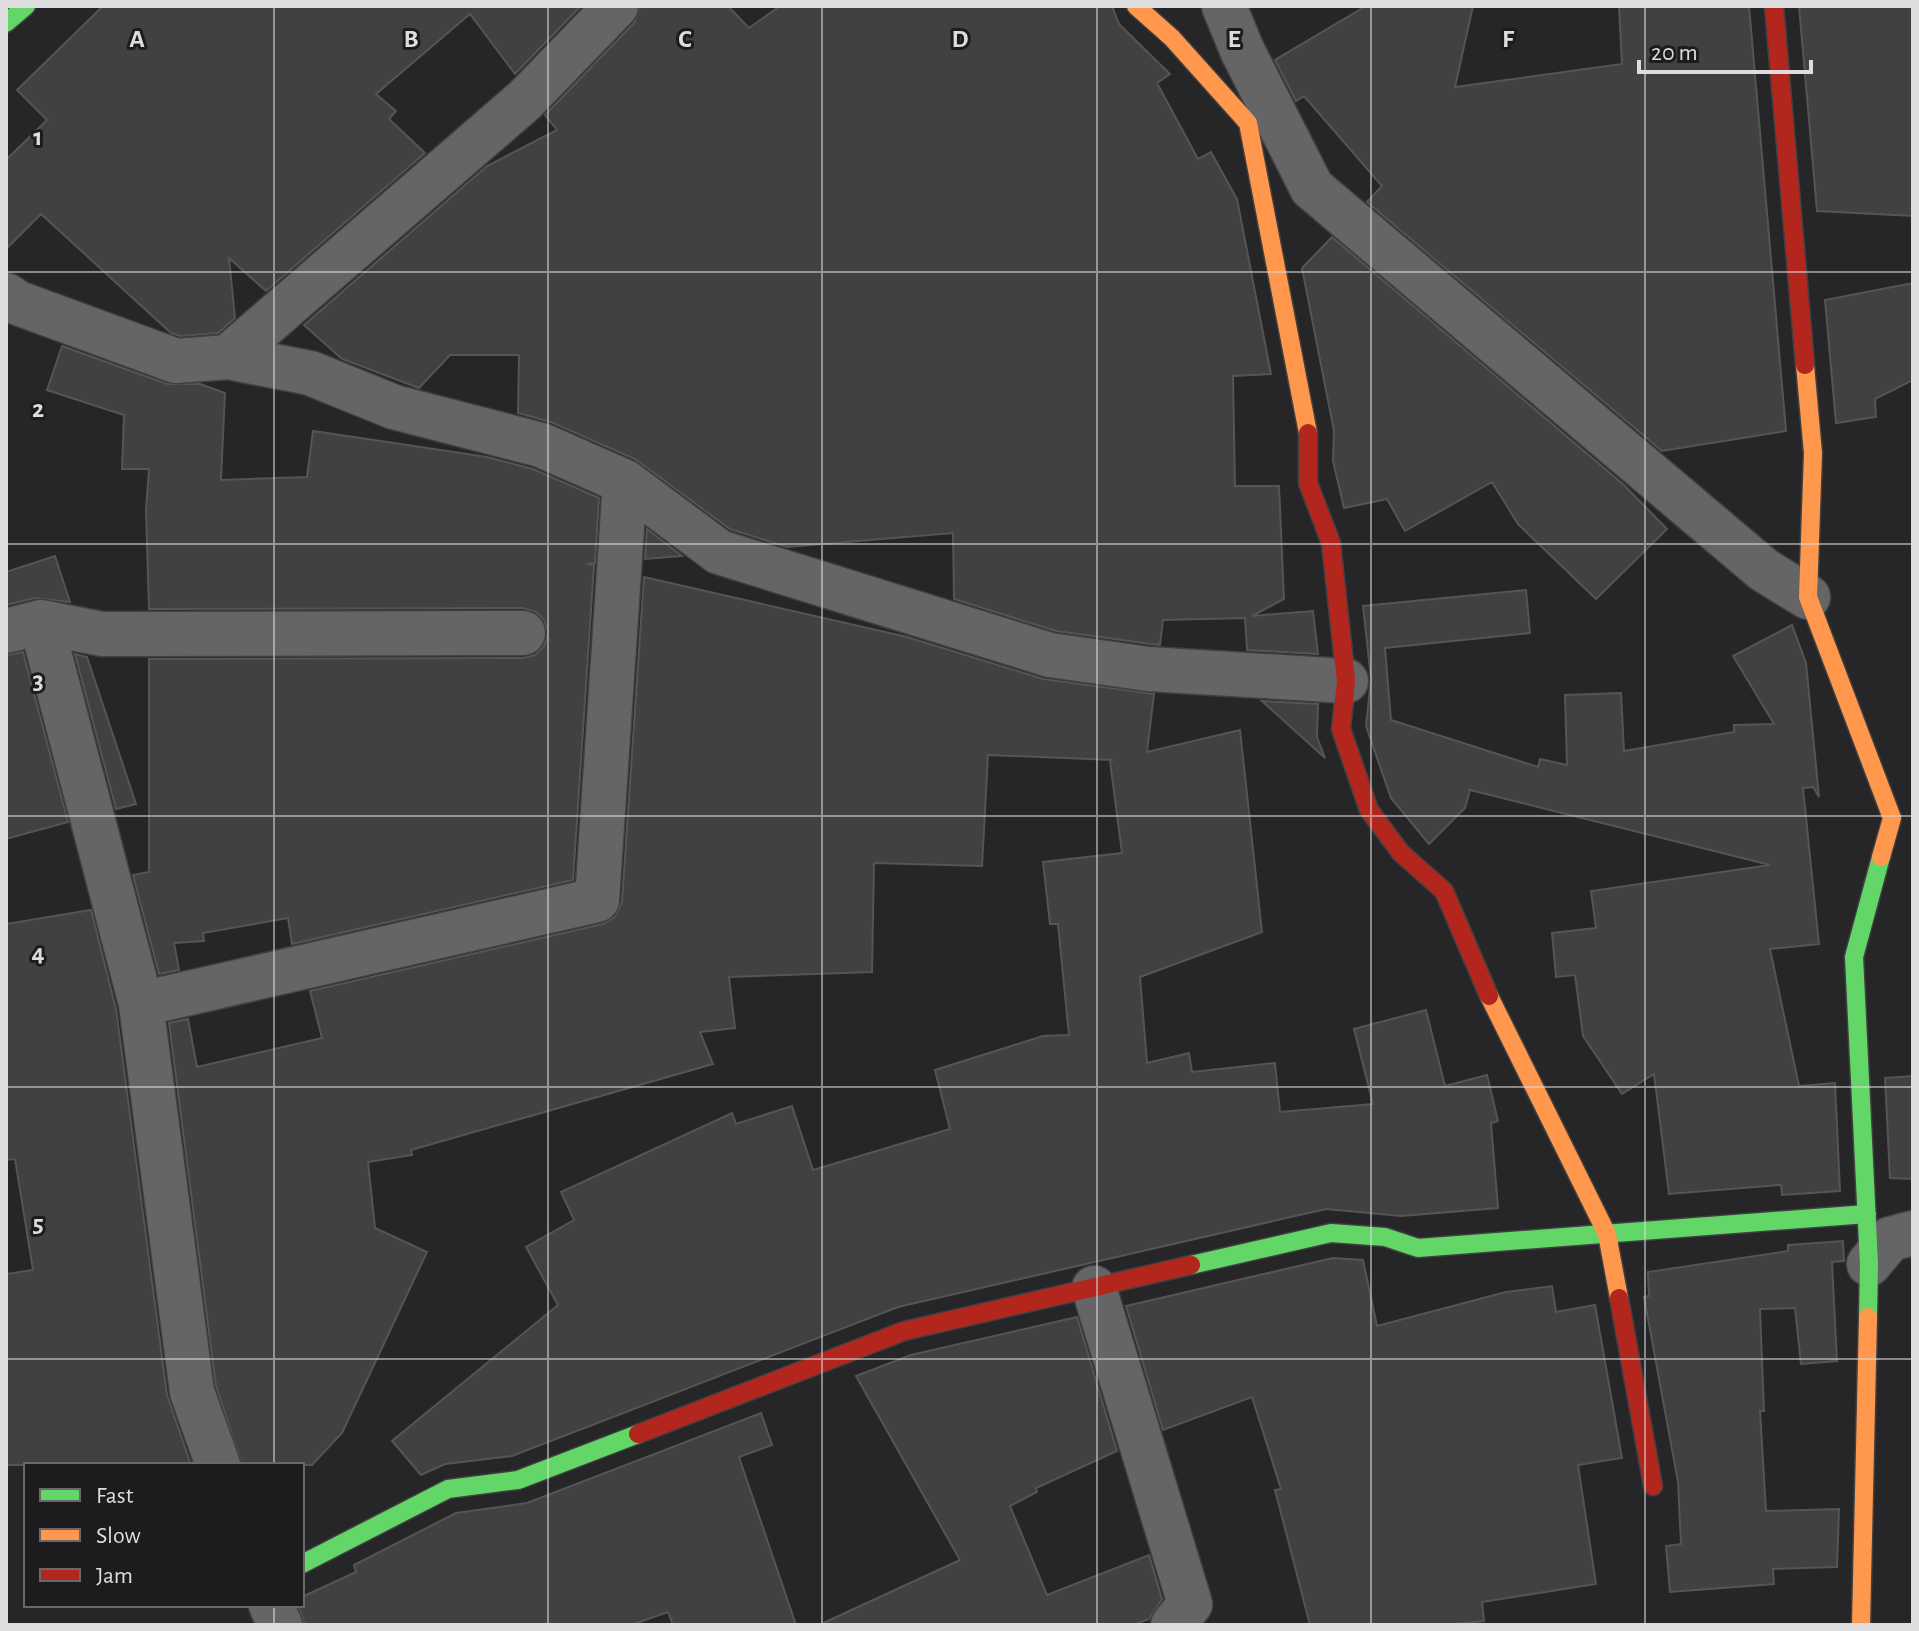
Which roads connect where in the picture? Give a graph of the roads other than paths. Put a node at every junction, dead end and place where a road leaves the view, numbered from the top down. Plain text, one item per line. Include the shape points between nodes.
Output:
1 (26, 6) edge
2 (616, 6) edge
3 (1136, 6) edge
4 (1224, 6) edge
5 (1774, 6) edge
6 (6, 23) edge
7 (1268, 128) junction
8 (6, 295) edge
9 (228, 357) junction
10 (625, 482) junction
11 (1808, 597) junction
12 (23, 627) edge
13 (523, 633) dead end
14 (1346, 681) junction
15 (1903, 810) edge
16 (141, 1004) junction
17 (1867, 1214) junction
18 (1913, 1233) edge
19 (1607, 1234) junction
20 (1869, 1264) junction
21 (1094, 1288) junction
22 (217, 1463) edge
23 (1653, 1486) dead end
24 (304, 1563) edge
25 (1173, 1625) edge
26 (1861, 1625) edge

1 - 6 street
2 - 9 street via 526,99
3 - 7 street
4 - 7 street
5 - 11 street via 1813,453
7 - 11 street via 1312,188 1764,570
7 - 14 street via 1309,436 1308,483 1331,543
8 - 9 street via 176,361
9 - 10 street via 310,373 394,407 541,445
10 - 14 street via 719,552 1050,655 1148,669
10 - 16 street via 597,900
11 - 15 street
12 - 13 street via 102,634
12 - 16 street
14 - 19 street via 1341,729 1369,810 1401,853 1444,891 1470,958
15 - 17 street via 1854,957
16 - 22 street via 192,1392
17 - 19 street
17 - 20 street
18 - 20 street via 1890,1239
19 - 21 street via 1418,1248 1385,1237 1331,1233
19 - 23 street
20 - 26 street
21 - 24 street via 904,1331 518,1480 448,1489
21 - 25 street via 1190,1604

